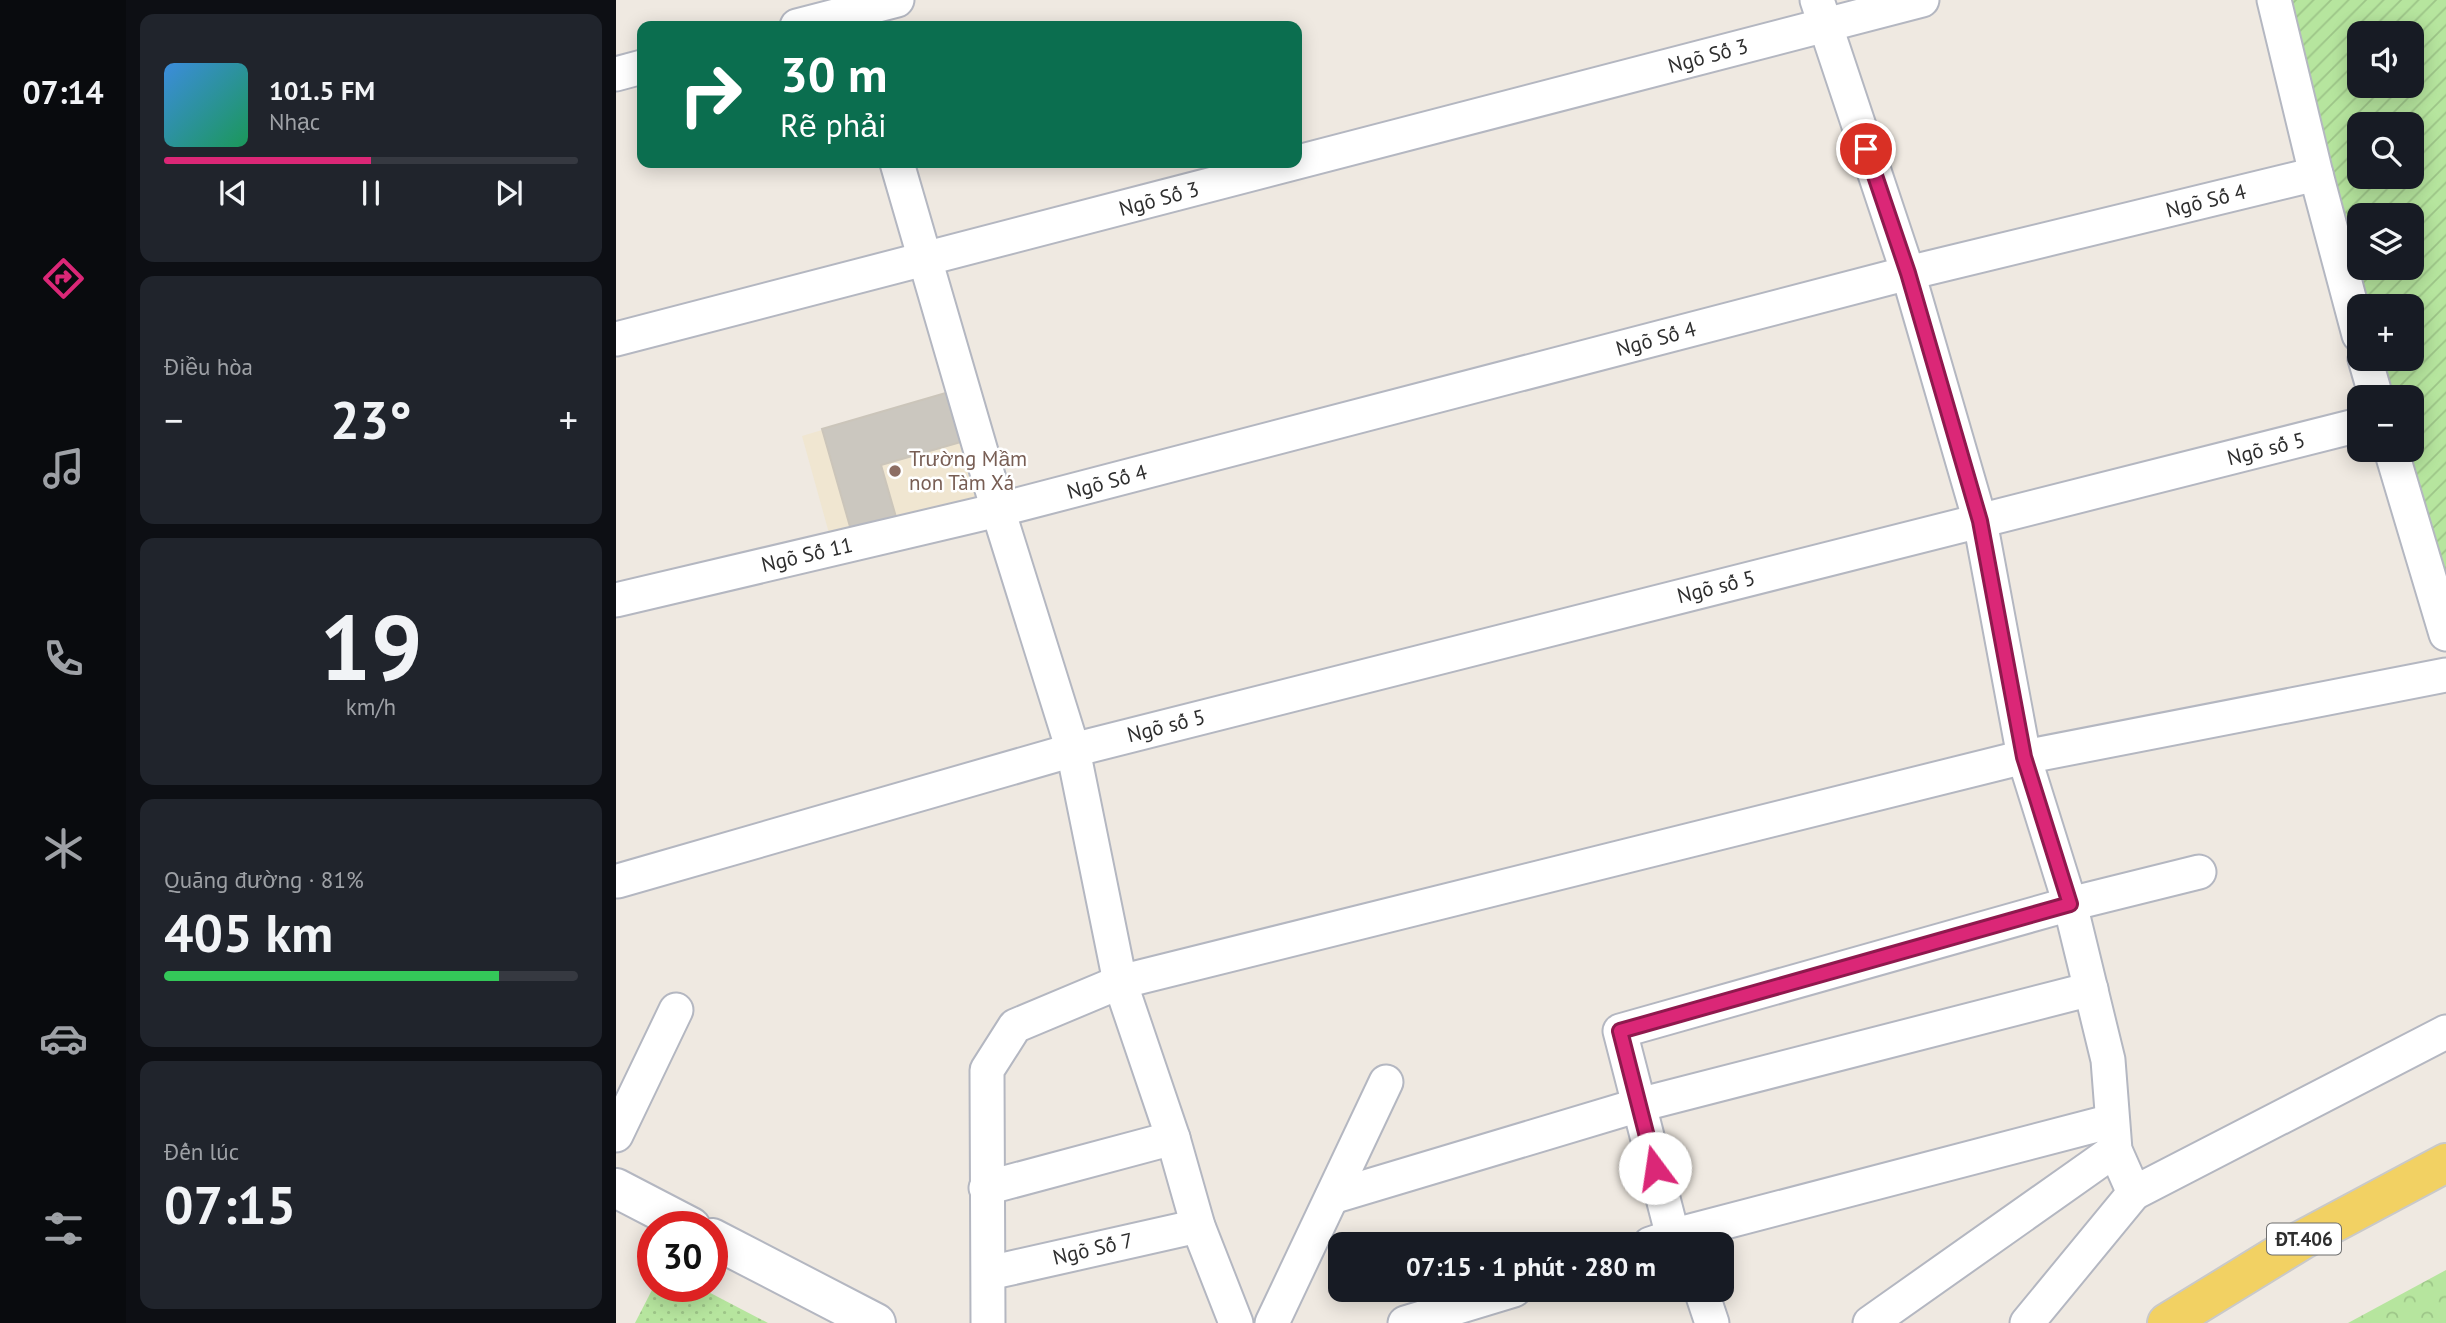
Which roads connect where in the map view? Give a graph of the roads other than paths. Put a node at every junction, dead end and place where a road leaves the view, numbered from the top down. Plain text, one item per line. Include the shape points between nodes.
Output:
1 (897, 0) edge
2 (1922, 0) edge
3 (2274, 0) edge
4 (852, 13) edge
5 (1821, 13) edge
6 (818, 21) edge
7 (637, 68) edge
8 (616, 74) edge
9 (1302, 156) edge
10 (899, 168) edge
11 (1257, 168) edge
12 (2316, 174) junction
13 (926, 259) junction
14 (1908, 273) junction
15 (2348, 294) edge
16 (616, 339) edge
17 (2347, 428) edge
18 (2395, 462) edge
19 (998, 510) junction
20 (1980, 521) junction
21 (616, 600) edge
22 (2446, 634) edge
23 (2446, 675) edge
24 (1073, 750) junction
25 (2024, 757) junction
26 (2199, 872) dead end
27 (618, 881) dead end
28 (2070, 904) junction
29 (1121, 982) junction
30 (2091, 989) junction
31 (676, 1010) dead end
32 (2446, 1032) edge
33 (1387, 1082) dead end
34 (1639, 1105) junction
35 (616, 1135) edge
36 (2113, 1135) junction
37 (1173, 1138) junction
38 (2446, 1163) edge
39 (616, 1188) edge
40 (986, 1188) junction
41 (2134, 1193) junction
42 (1332, 1197) junction
43 (660, 1211) edge
44 (1198, 1226) junction
45 (1671, 1232) edge
46 (1707, 1232) edge
47 (728, 1246) edge
48 (989, 1273) junction
49 (1487, 1302) edge
50 (1705, 1302) edge
51 (1453, 1317) edge
52 (876, 1323) edge
53 (988, 1323) edge
54 (1236, 1323) edge
55 (1272, 1323) edge
56 (1405, 1323) edge
57 (1712, 1323) edge
58 (1870, 1323) edge
59 (2027, 1323) edge
60 (2167, 1323) edge

1 - 4 street
2 - 5 street
3 - 12 street
4 - 6 street
5 - 9 street, Ngõ Số 3
5 - 14 street
7 - 8 street
10 - 13 street
11 - 13 street, Ngõ Số 3
12 - 14 street, Ngõ Số 4
12 - 15 street
13 - 16 street, Ngõ Số 3
13 - 19 street
14 - 19 street, Ngõ Số 4
14 - 20 street
17 - 20 street, Ngõ số 5
18 - 22 street
19 - 21 street, Ngõ Số 11
19 - 24 street
20 - 24 street, Ngõ số 5
20 - 25 street
23 - 25 street
24 - 27 street, Ngõ số 5
24 - 29 street
25 - 28 street
25 - 29 street
26 - 28 street
28 - 30 street
28 - 34 street via 1620,1031
29 - 37 street
29 - 40 street via 1015,1026 987,1070
30 - 34 street
30 - 36 street via 2108,1060
31 - 35 street
32 - 41 street
33 - 42 street
34 - 42 street
34 - 45 street
36 - 41 street
36 - 46 street
36 - 58 street
37 - 40 street
37 - 44 street
38 - 60 main road, ĐT.406 via 2302,1240
39 - 43 street
40 - 48 street
41 - 59 street
42 - 55 street
44 - 48 street, Ngõ Số 7
44 - 54 street
47 - 52 street
48 - 53 street
49 - 51 street
50 - 57 street
51 - 56 street

